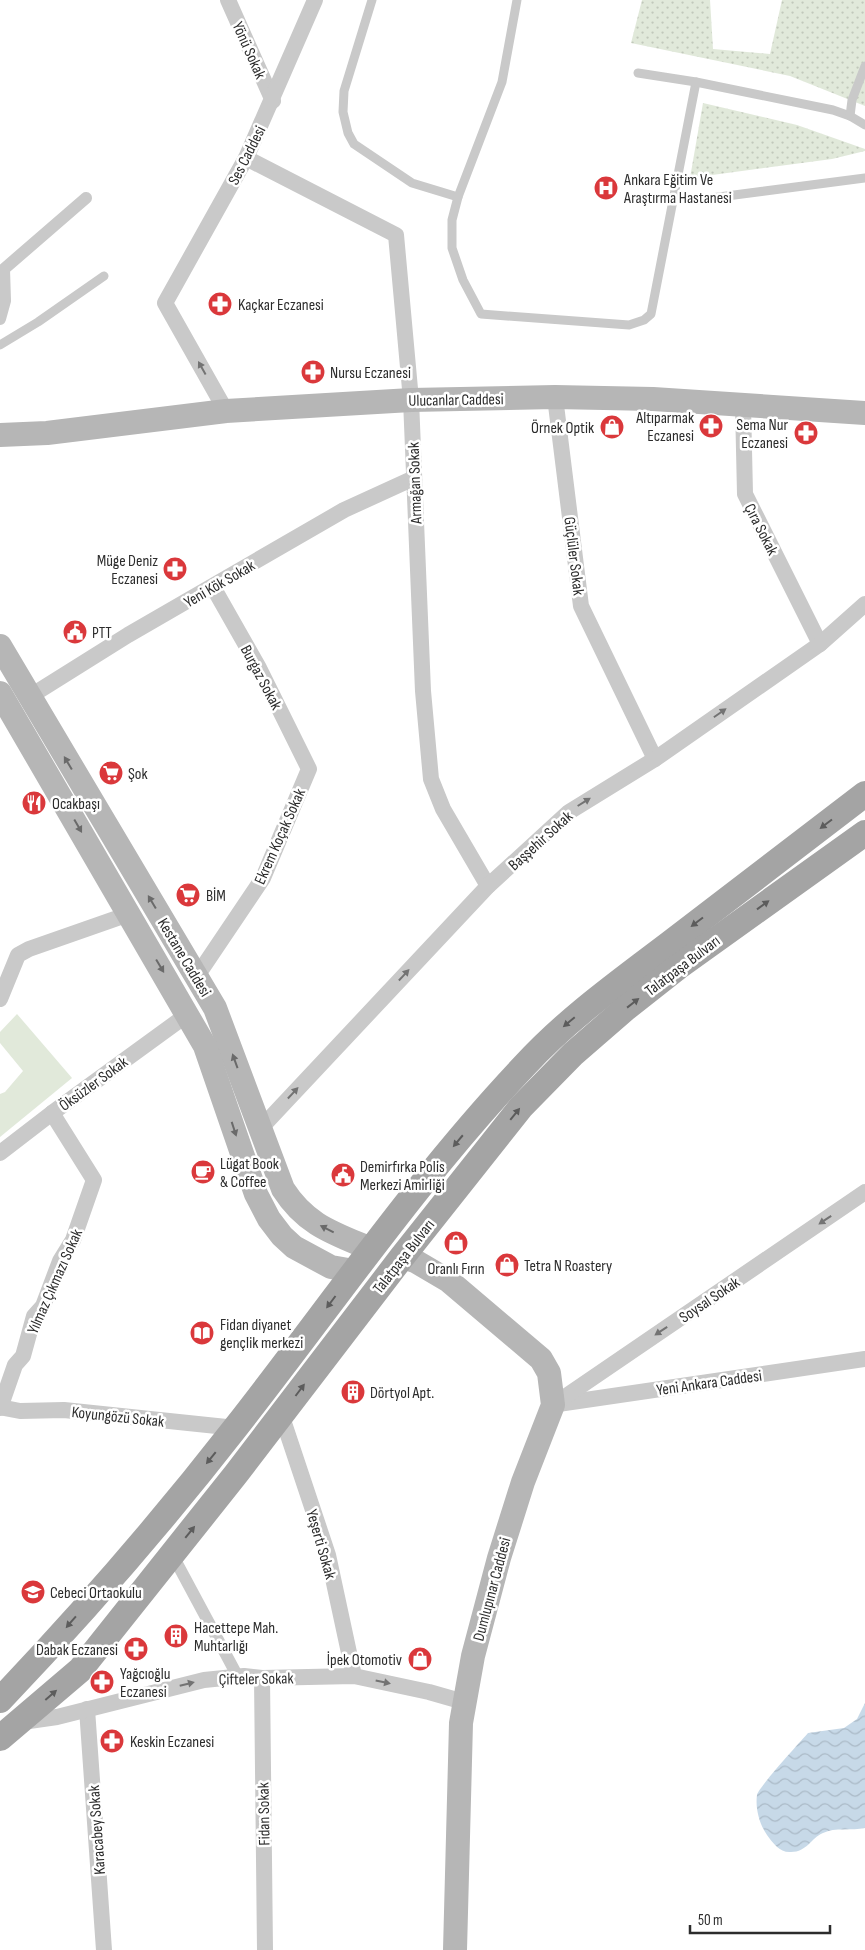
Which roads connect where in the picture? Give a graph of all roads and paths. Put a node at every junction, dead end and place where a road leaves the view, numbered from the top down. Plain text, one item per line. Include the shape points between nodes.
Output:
1 (228, 0) edge
2 (315, 0) edge
3 (372, 0) edge
4 (517, 0) edge
5 (865, 66) edge
6 (638, 74) dead end
7 (696, 82) junction
8 (273, 101) junction
9 (850, 116) junction
10 (865, 125) edge
11 (246, 158) junction
12 (865, 178) edge
13 (458, 197) junction
14 (86, 198) dead end
15 (696, 200) dead end
16 (104, 276) dead end
17 (0, 319) edge
18 (0, 345) edge
19 (555, 398) junction
20 (411, 400) junction
21 (743, 405) junction
22 (226, 411) junction
23 (865, 413) edge
24 (47, 433) junction
25 (0, 435) edge
26 (0, 451) edge
27 (414, 478) junction
28 (213, 587) junction
29 (865, 604) edge
30 (820, 644) junction
31 (0, 646) edge
32 (0, 693) edge
33 (29, 697) junction
34 (655, 759) junction
35 (309, 769) joint
36 (865, 794) edge
37 (865, 833) edge
38 (488, 886) junction
39 (129, 914) junction
40 (197, 976) junction
41 (0, 999) edge
42 (188, 1014) junction
43 (52, 1113) junction
44 (260, 1129) junction
45 (0, 1153) edge
46 (865, 1192) edge
47 (371, 1249) junction
48 (395, 1266) junction
49 (354, 1271) junction
50 (865, 1359) edge
51 (553, 1405) junction
52 (0, 1408) edge
53 (281, 1414) junction
54 (236, 1428) junction
55 (172, 1554) junction
56 (238, 1676) junction
57 (354, 1676) junction
58 (262, 1678) junction
59 (0, 1700) edge
60 (464, 1702) junction
61 (87, 1709) junction
62 (10, 1730) edge
63 (104, 1950) edge
64 (265, 1950) edge
65 (455, 1950) edge

1 - 8 street, Yönü Sokak
2 - 8 street, Ses Caddesi
3 - 13 lane via 344,91 343,112 348,133 354,144 412,183
4 - 13 lane via 502,82
5 - 9 lane via 852,100
6 - 7 lane
7 - 9 lane
7 - 13 lane via 651,314 644,320 630,325 481,314 452,248 452,220
8 - 11 street, Ses Caddesi
9 - 10 lane
11 - 20 street, Armağan Sokak via 396,235
22 -> 11 street, Ses Caddesi via 165,303
12 - 15 lane
14 - 17 street via 4,269 5,301
16 - 18 lane
19 - 20 main road, Ulucanlar Caddesi
19 - 21 main road, Ulucanlar Caddesi via 653,399
19 - 34 street, Güçlüler Sokak via 581,606
20 - 22 main road, Ulucanlar Caddesi
20 - 27 street, Armağan Sokak
21 - 23 main road, Ulucanlar Caddesi
21 - 30 street, Çıra Sokak via 745,494
22 - 24 main road, Ulucanlar Caddesi
24 - 25 main road, Ulucanlar Caddesi
24 - 26 main road, Ulucanlar Caddesi
27 - 28 street, Yeni Kök Sokak via 344,510
27 - 38 street, Armağan Sokak via 423,691 431,779 442,810
28 - 33 street, Yeni Kök Sokak
28 - 35 street, Burgaz Sokak via 259,668
29 - 30 street, Başşehir Sokak
34 -> 30 street, Başşehir Sokak
31 - 33 main road, Kestane Caddesi
32 -> 39 main road, Kestane Caddesi
40 -> 33 main road, Kestane Caddesi
38 -> 34 street, Başşehir Sokak via 569,812
35 - 40 street, Ekrem Koçak Sokak via 263,878
36 -> 47 main road, Talatpaşa Bulvarı via 556,1033 497,1095
48 -> 37 main road, Talatpaşa Bulvarı via 521,1107 573,1054 678,967
44 -> 38 street, Başşehir Sokak
39 - 41 street via 29,949 18,956
39 -> 42 main road, Kestane Caddesi
44 -> 40 main road, Kestane Caddesi via 215,1008
42 - 43 street, Öksüzler Sokak
42 -> 49 main road, Kestane Caddesi via 205,1046 256,1194 268,1219 294,1247 332,1267
43 - 45 street, Öksüzler Sokak
43 - 52 street, Yılmaz Çıkmazı Sokak via 94,1180 73,1240 60,1261 43,1306 34,1316 23,1356 15,1364
47 -> 44 main road, Kestane Caddesi via 308,1219 293,1205 283,1189
46 -> 51 street, Soysal Sokak
47 - 48 main road
47 - 49 main road, Talatpaşa Bulvarı
48 - 49 main road
48 - 51 main road, Dumlupınar Caddesi via 449,1281 541,1359 549,1373
53 -> 48 main road, Talatpaşa Bulvarı
49 -> 54 main road, Talatpaşa Bulvarı
50 - 51 street, Yeni Ankara Caddesi
51 - 60 main road, Dumlupınar Caddesi via 498,1558
52 - 54 street, Koyungözü Sokak via 64,1410
55 -> 53 main road, Talatpaşa Bulvarı
53 - 57 street, Yeşerti Sokak via 328,1555
54 -> 59 main road, Talatpaşa Bulvarı via 166,1514
55 - 56 street
62 -> 55 main road, Talatpaşa Bulvarı via 80,1670
56 - 58 street, Çifteler Sokak
61 -> 56 street, Çifteler Sokak via 204,1680
57 - 58 street, Çifteler Sokak
57 -> 60 street, Çifteler Sokak
58 - 64 street, Fidan Sokak
60 - 65 main road, Dumlupınar Caddesi
61 - 62 street, Çifteler Sokak
61 - 63 street, Karacabey Sokak

